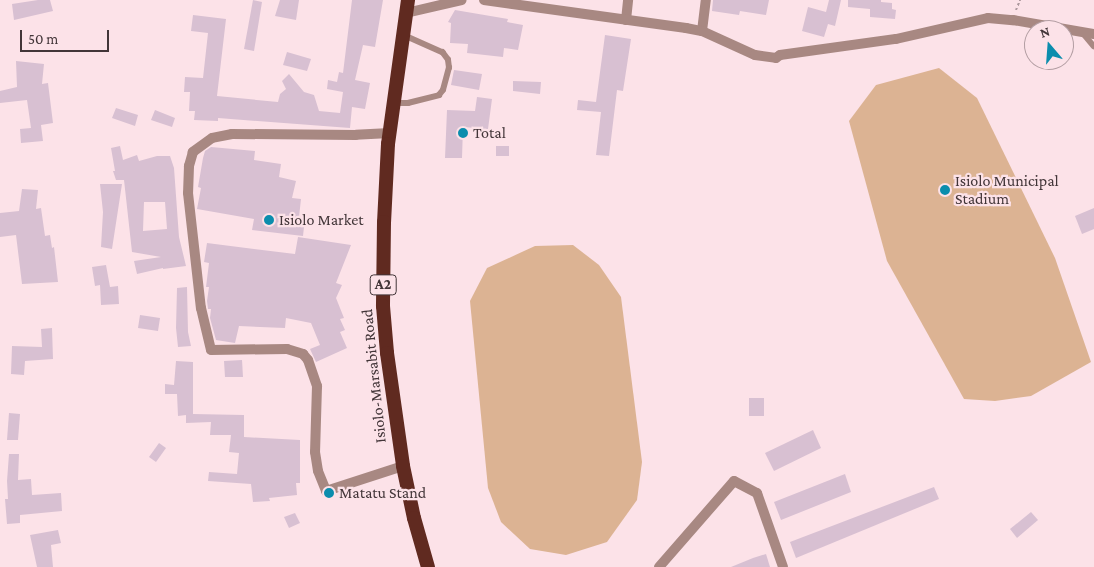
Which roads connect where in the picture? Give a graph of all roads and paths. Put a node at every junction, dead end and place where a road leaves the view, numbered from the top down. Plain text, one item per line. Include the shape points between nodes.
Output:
1 (462, 0) edge
2 (484, 0) edge
3 (628, 0) edge
4 (706, 0) edge
5 (543, 4) edge
6 (407, 7) edge
7 (626, 20) junction
8 (702, 31) junction
9 (1081, 32) junction
10 (1094, 34) edge
11 (403, 35) junction
12 (1094, 46) edge
13 (393, 103) junction
14 (390, 133) junction
15 (403, 466) junction
16 (428, 567) edge
17 (659, 567) edge
18 (783, 567) edge

1 - 6 street
2 - 5 street
3 - 7 street
4 - 8 street
5 - 7 street
6 - 11 highway, Isiolo-Marsabit Road / A2
7 - 8 street
8 - 9 street via 742,51 776,58 905,38 988,18
9 - 10 street
9 - 12 lane
11 - 13 highway, Isiolo-Marsabit Road / A2
11 - 13 lane via 443,53 449,68 439,95 408,104
13 - 14 highway, Isiolo-Marsabit Road / A2
14 - 15 highway, Isiolo-Marsabit Road / A2 via 383,306
14 - 15 street via 232,134 212,138 193,152 188,193 201,308 211,350 287,349 297,351 308,360 317,386 315,452 326,491
15 - 16 highway, Isiolo-Marsabit Road / A2
17 - 18 street via 734,481 757,493

